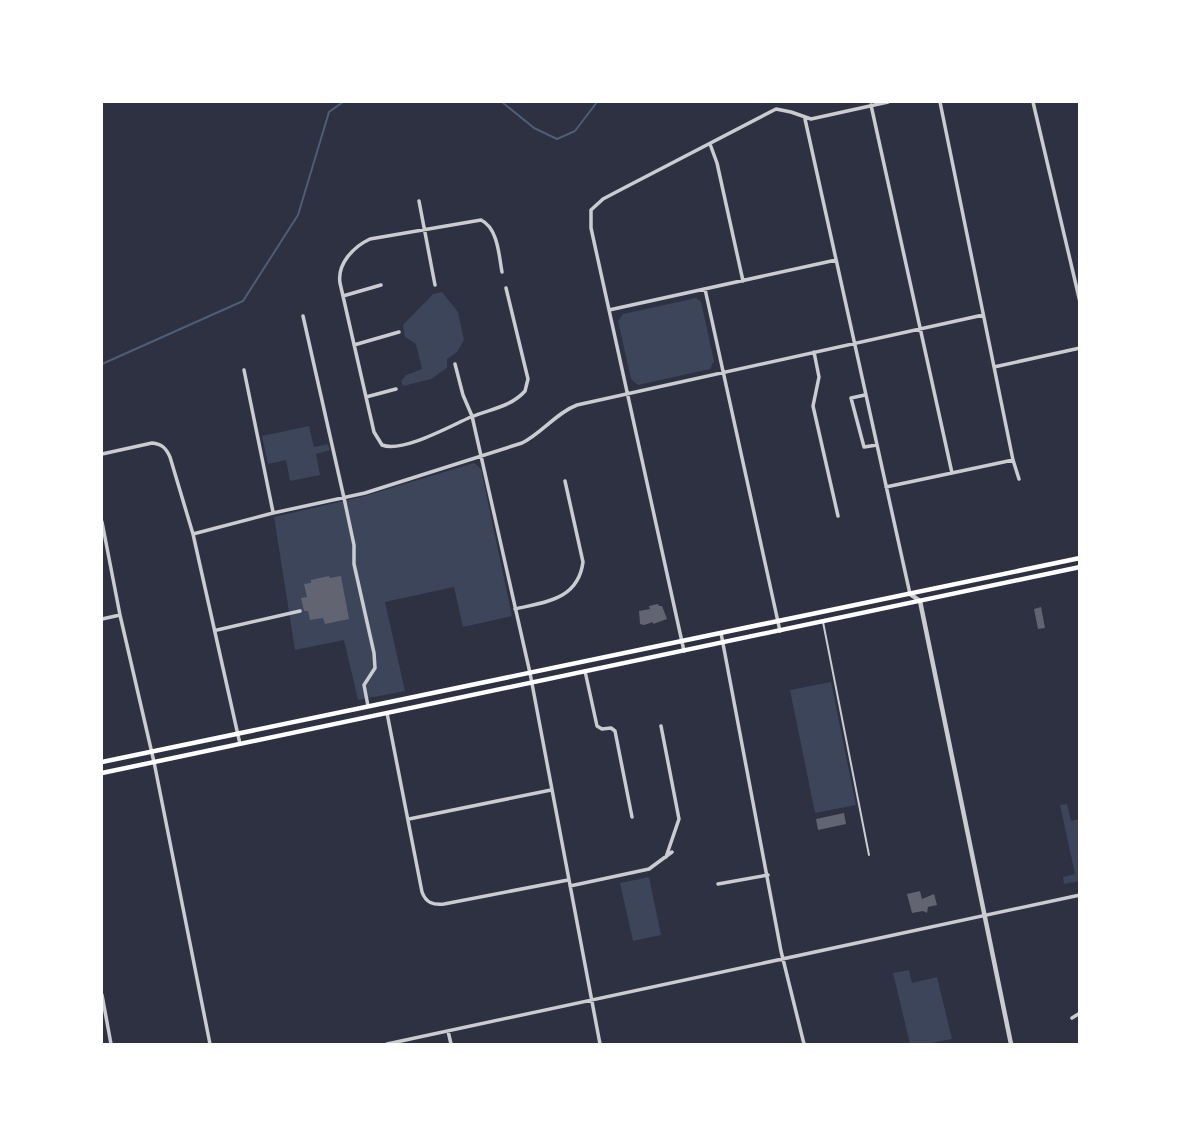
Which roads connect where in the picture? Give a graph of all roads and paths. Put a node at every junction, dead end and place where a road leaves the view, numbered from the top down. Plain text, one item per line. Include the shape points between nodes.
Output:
1 (888, 102) edge
2 (940, 102) edge
3 (1033, 102) edge
4 (871, 105) junction
5 (805, 119) junction
6 (710, 144) junction
7 (419, 201) dead end
8 (424, 230) junction
9 (836, 260) junction
10 (502, 272) dead end
11 (743, 281) junction
12 (381, 285) dead end
13 (435, 285) dead end
14 (506, 288) dead end
15 (705, 289) junction
16 (344, 296) junction
17 (1080, 302) edge
18 (609, 311) junction
19 (983, 315) junction
20 (303, 316) dead end
21 (920, 329) junction
22 (399, 332) dead end
23 (854, 343) junction
24 (354, 345) junction
25 (1080, 348) edge
26 (814, 352) junction
27 (455, 364) dead end
28 (994, 368) junction
29 (244, 370) dead end
30 (723, 373) junction
31 (396, 389) dead end
32 (627, 394) junction
33 (866, 395) junction
34 (366, 397) junction
35 (472, 416) junction
36 (877, 445) junction
37 (102, 454) edge
38 (481, 455) junction
39 (1013, 460) junction
40 (952, 473) junction
41 (1019, 479) dead end
42 (565, 481) dead end
43 (886, 487) junction
44 (344, 498) junction
45 (273, 513) junction
46 (838, 516) dead end
47 (102, 522) edge
48 (192, 534) junction
49 (1080, 558) edge
50 (1080, 568) edge
51 (909, 594) junction
52 (920, 601) junction
53 (515, 608) junction
54 (300, 611) dead end
55 (120, 615) junction
56 (102, 619) edge
57 (778, 621) junction
58 (823, 621) junction
59 (216, 631) junction
60 (780, 631) junction
61 (721, 633) junction
62 (682, 641) junction
63 (723, 642) junction
64 (684, 650) junction
65 (585, 671) junction
66 (530, 673) junction
67 (532, 683) junction
68 (368, 706) junction
69 (387, 713) junction
70 (661, 726) dead end
71 (238, 734) junction
72 (240, 744) junction
73 (152, 752) junction
74 (102, 762) edge
75 (154, 762) junction
76 (102, 773) edge
77 (551, 790) junction
78 (632, 817) dead end
79 (409, 819) junction
80 (672, 852) dead end
81 (869, 855) dead end
82 (666, 857) junction
83 (768, 875) junction
84 (568, 880) junction
85 (719, 884) dead end
86 (570, 886) junction
87 (1080, 895) edge
88 (985, 916) junction
89 (785, 959) junction
90 (102, 995) edge
91 (592, 999) junction
92 (1080, 1013) edge
93 (1072, 1018) dead end
94 (448, 1031) junction
95 (111, 1045) edge
96 (210, 1045) edge
97 (387, 1045) edge
98 (451, 1045) edge
99 (600, 1045) edge
100 (804, 1045) edge
101 (1011, 1045) edge

1 - 4 street
2 - 19 street
3 - 17 street
4 - 5 street
4 - 21 street
5 - 6 street via 776,109
5 - 9 street
6 - 11 street
6 - 18 street via 603,199 591,210
7 - 8 street
8 - 10 street via 485,222 493,232
8 - 13 street
8 - 16 street via 363,242 341,267
9 - 11 street
9 - 23 street
11 - 15 street
12 - 16 street
14 - 35 street via 528,385 517,399
15 - 18 street
15 - 30 street
16 - 24 street
18 - 32 street
19 - 21 street
19 - 28 street
20 - 44 street
21 - 23 street
21 - 40 street
22 - 24 street
23 - 26 street
23 - 33 street
24 - 34 street
25 - 28 street
26 - 30 street
26 - 46 street via 819,377 813,405
27 - 35 street
28 - 39 street
29 - 45 street
30 - 32 street
30 - 57 street
31 - 34 street
32 - 38 street via 570,408 526,442
32 - 62 street
33 - 36 street
33 - 36 street via 852,398 864,447
34 - 35 street via 376,439 387,447 439,432
35 - 38 street
36 - 43 street
37 - 48 street via 152,443 166,448
38 - 44 street
38 - 53 street
39 - 40 street
39 - 41 street
40 - 43 street
42 - 53 street via 583,562 581,571 559,598
43 - 51 street
44 - 45 street
44 - 68 street via 375,663 364,685
45 - 48 street
47 - 55 street
48 - 59 street
49 - 51 main road
50 - 52 main road
51 - 52 street
51 - 57 main road
52 - 58 main road
52 - 88 street
53 - 66 street
54 - 59 street
55 - 56 street
55 - 73 street
57 - 60 street
57 - 61 main road
58 - 60 main road
58 - 81 lane
59 - 71 street
60 - 63 main road
61 - 62 main road
61 - 63 street
62 - 64 street
62 - 66 main road
63 - 64 main road
63 - 83 street
64 - 65 main road
65 - 67 main road
65 - 78 street via 597,726 615,732
66 - 67 street
66 - 68 main road
67 - 69 main road
67 - 77 street
68 - 71 main road
69 - 72 main road
69 - 79 street
70 - 82 street via 679,817
71 - 72 street
71 - 73 main road
72 - 75 main road
73 - 74 main road
73 - 75 street
75 - 76 main road
75 - 96 street
77 - 79 street
77 - 84 street
79 - 84 street via 422,892 431,904
80 - 82 street
82 - 86 street via 649,869
83 - 85 street
83 - 89 street
84 - 86 street
86 - 91 street
87 - 88 street
88 - 89 street
88 - 101 street
89 - 91 street
89 - 100 street
90 - 95 street
91 - 94 street
91 - 99 street
92 - 93 street
94 - 97 street
94 - 98 street

